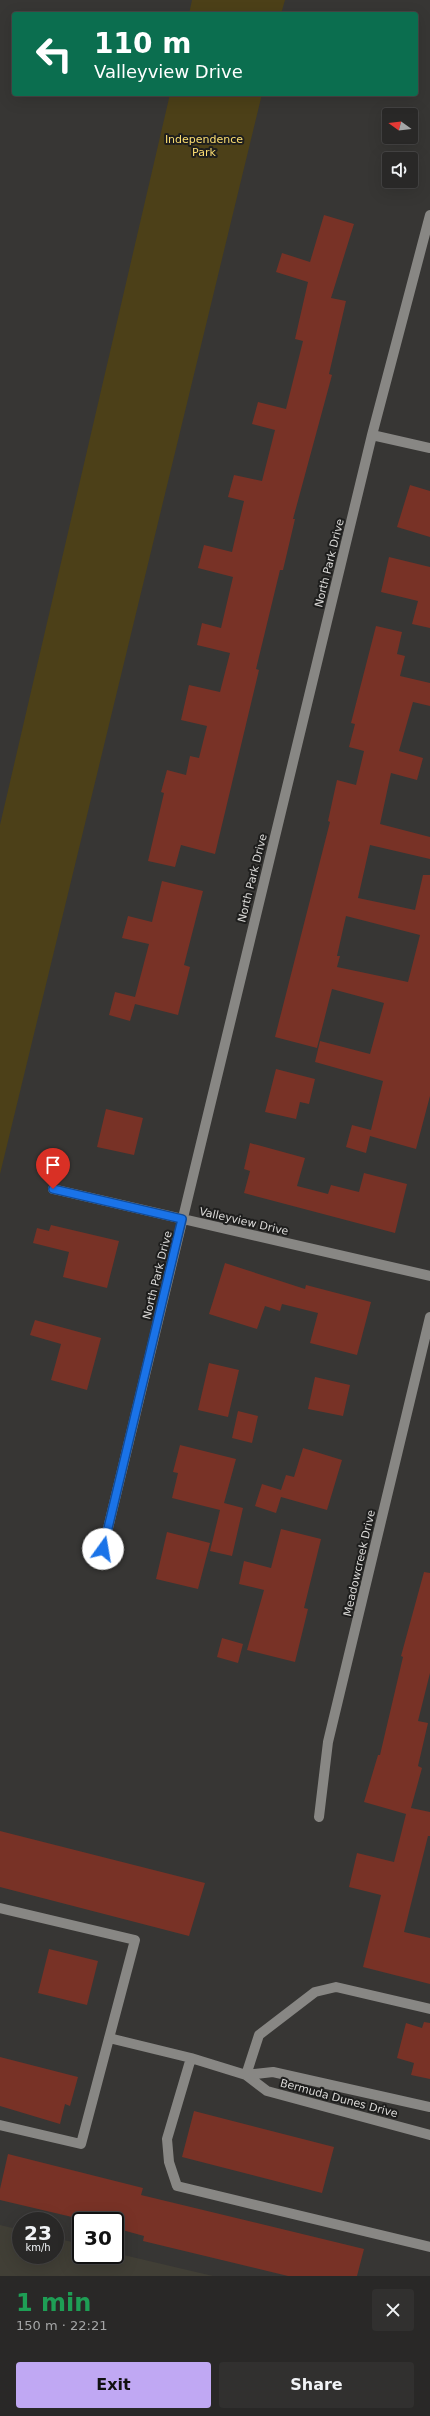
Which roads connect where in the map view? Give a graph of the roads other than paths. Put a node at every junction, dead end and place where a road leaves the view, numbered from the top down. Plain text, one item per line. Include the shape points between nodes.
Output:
1 (430, 215) edge
2 (372, 435) junction
3 (430, 448) edge
4 (53, 1189) dead end
5 (182, 1219) junction
6 (430, 1276) edge
7 (430, 1317) edge
8 (103, 1549) dead end
9 (319, 1816) dead end
10 (0, 1908) edge
11 (430, 2009) edge
12 (109, 2038) junction
13 (191, 2058) junction
14 (246, 2075) junction
15 (430, 2107) edge
16 (0, 2125) edge
17 (430, 2135) edge
18 (430, 2247) edge

1 - 2 street, North Park Drive
2 - 3 street
2 - 5 street, North Park Drive
4 - 5 street, Valleyview Drive
5 - 6 street, Valleyview Drive
5 - 8 street, North Park Drive
7 - 9 street, Meadowcreek Drive via 328,1742
10 - 12 street via 135,1940
11 - 14 street via 336,1987 316,1992 258,2035
12 - 13 street, Bermuda Dunes Drive
12 - 16 street via 81,2144
13 - 14 street, Bermuda Dunes Drive
13 - 18 street via 167,2139 169,2162 177,2186
14 - 15 street, Bermuda Dunes Drive via 273,2072
14 - 17 street, Bermuda Dunes Drive via 267,2091

